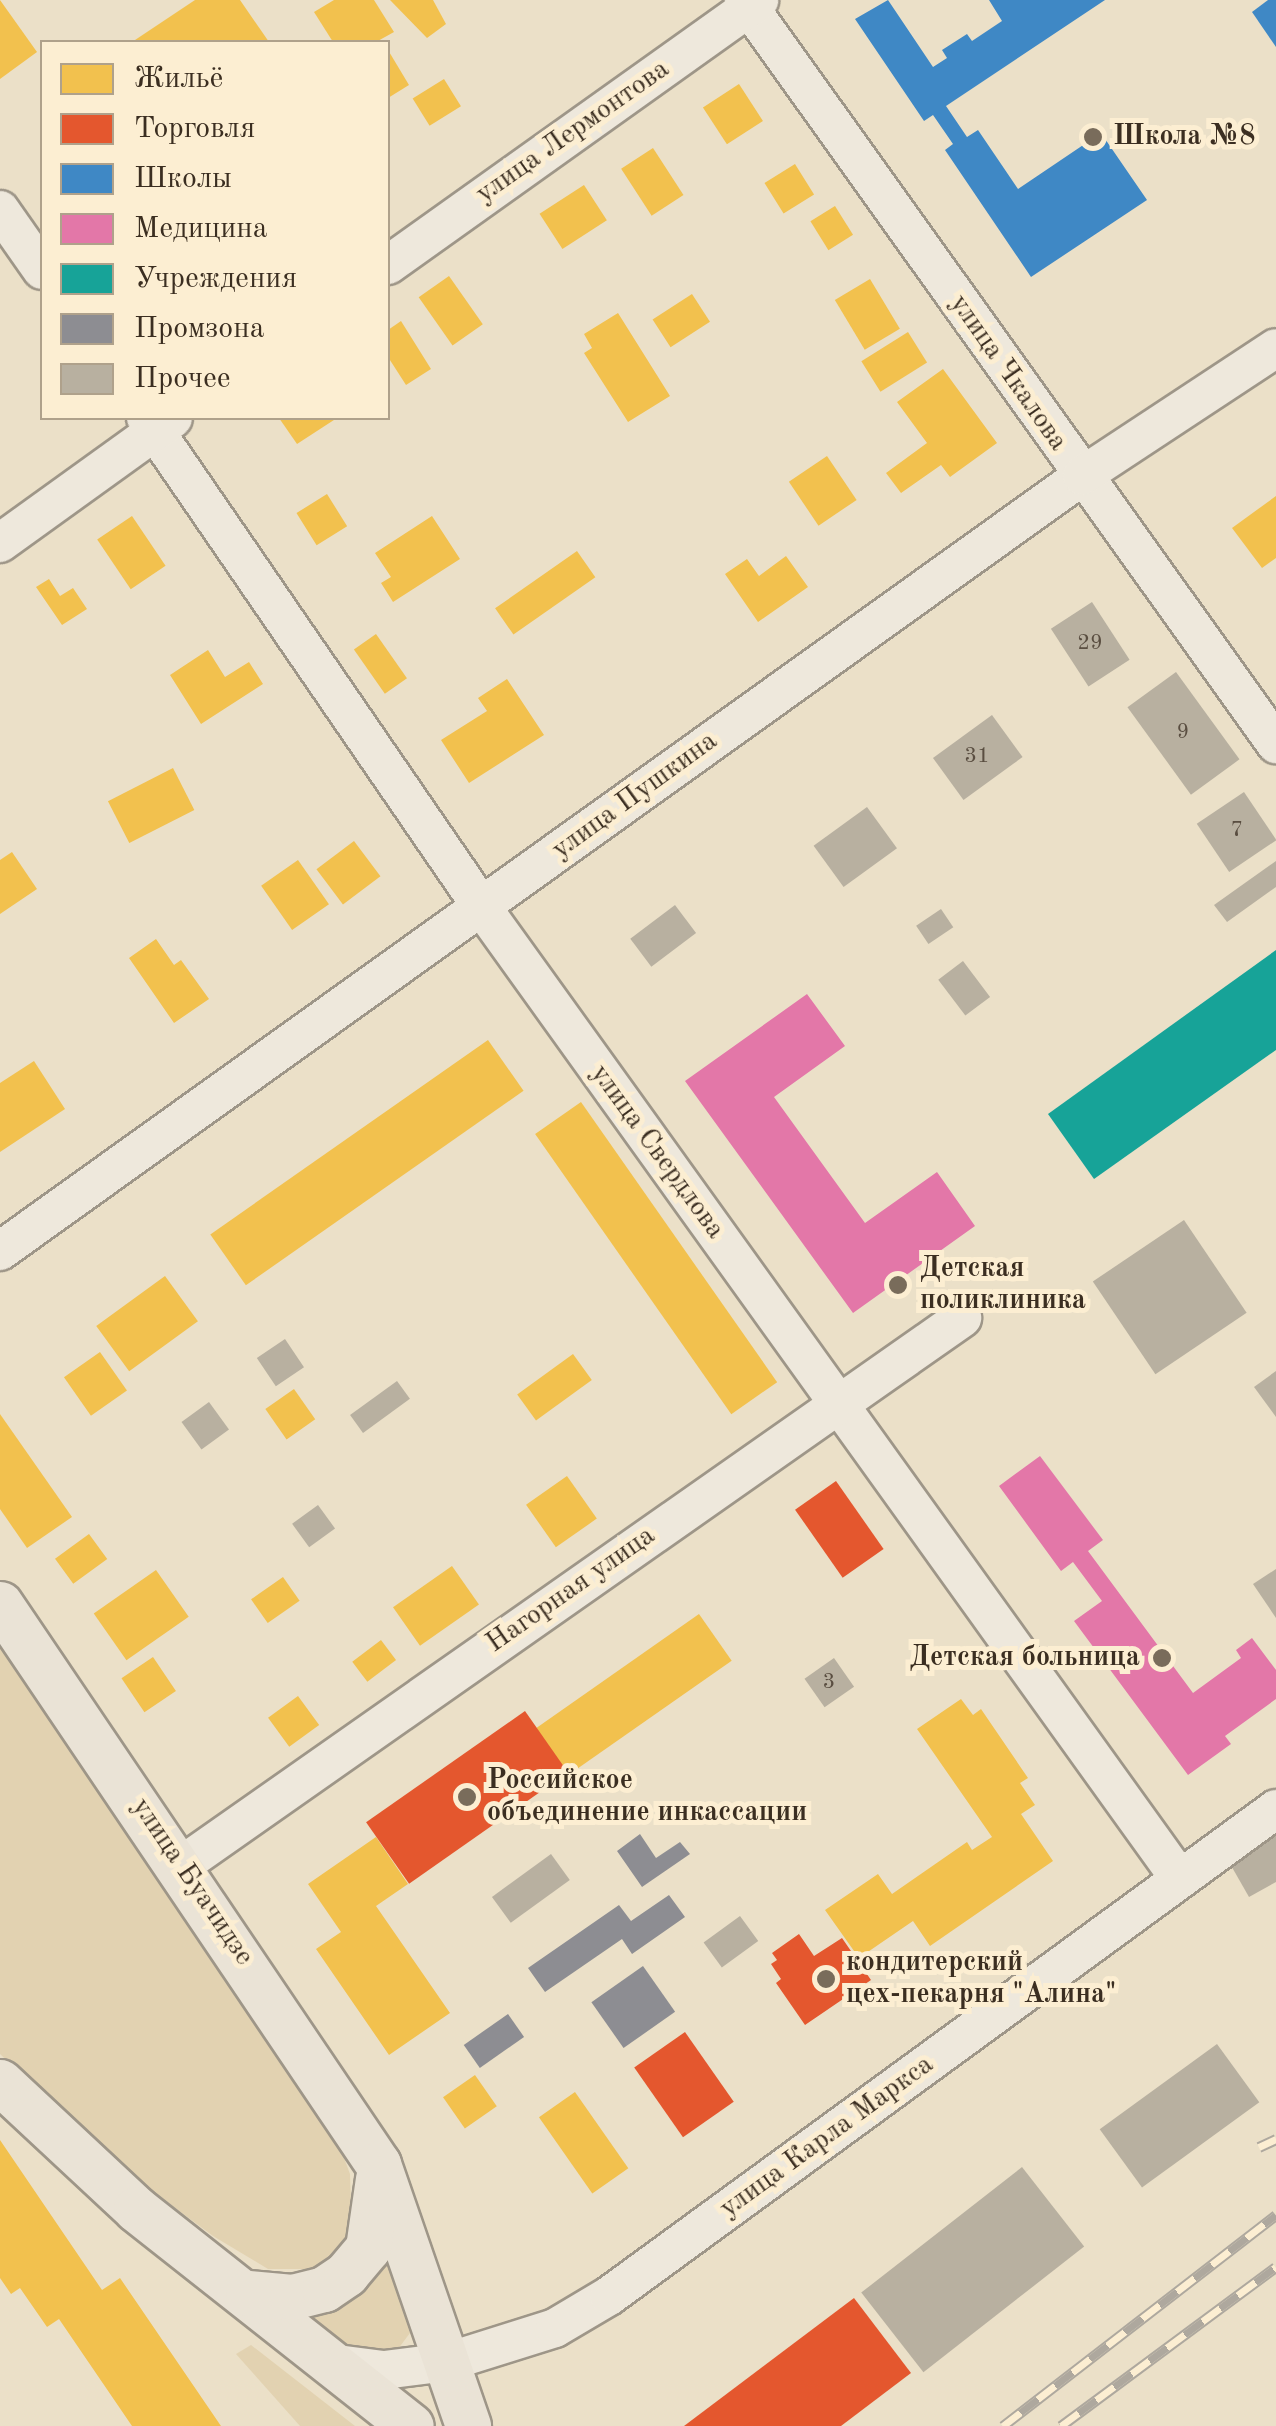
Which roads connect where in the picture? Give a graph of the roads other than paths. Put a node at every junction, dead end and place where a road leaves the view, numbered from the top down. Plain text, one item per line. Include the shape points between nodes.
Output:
1 (751, 2) edge
2 (0, 210) edge
3 (390, 263) edge
4 (40, 267) edge
5 (1276, 348) edge
6 (158, 422) edge
7 (1082, 476) junction
8 (0, 543) edge
9 (1276, 744) edge
10 (481, 906) junction
11 (0, 1251) edge
12 (962, 1318) dead end
13 (836, 1403) junction
14 (0, 1604) edge
15 (1276, 1809) edge
16 (182, 1865) junction
17 (1180, 1879) junction
18 (0, 2082) edge
19 (378, 2164) junction
20 (248, 2293) junction
21 (447, 2362) junction
22 (337, 2364) junction
23 (412, 2426) edge
24 (468, 2426) edge

1 - 3 street, улица Лермонтова
1 - 7 street, улица Чкалова
2 - 4 street
5 - 7 street, улица Пушкина
6 - 8 street
6 - 10 street, улица Свердлова
7 - 9 street, улица Чкалова
7 - 10 street, улица Пушкина
10 - 11 street, улица Пушкина
10 - 13 street, улица Свердлова
12 - 13 street, Нагорная улица
13 - 16 street, Нагорная улица
13 - 17 street, улица Свердлова
14 - 16 main road, улица Буачидзе
15 - 17 street, улица Карла Маркса
16 - 19 main road, улица Буачидзе
17 - 21 street, улица Карла Маркса via 610,2296 555,2328
18 - 20 main road via 136,2209
19 - 20 main road via 377,2216 368,2248 346,2274 324,2289 292,2297
19 - 21 main road, улица Буачидзе
20 - 22 main road
21 - 22 street, улица Карла Маркса via 384,2370
21 - 24 main road, улица Буачидзе
22 - 23 main road

